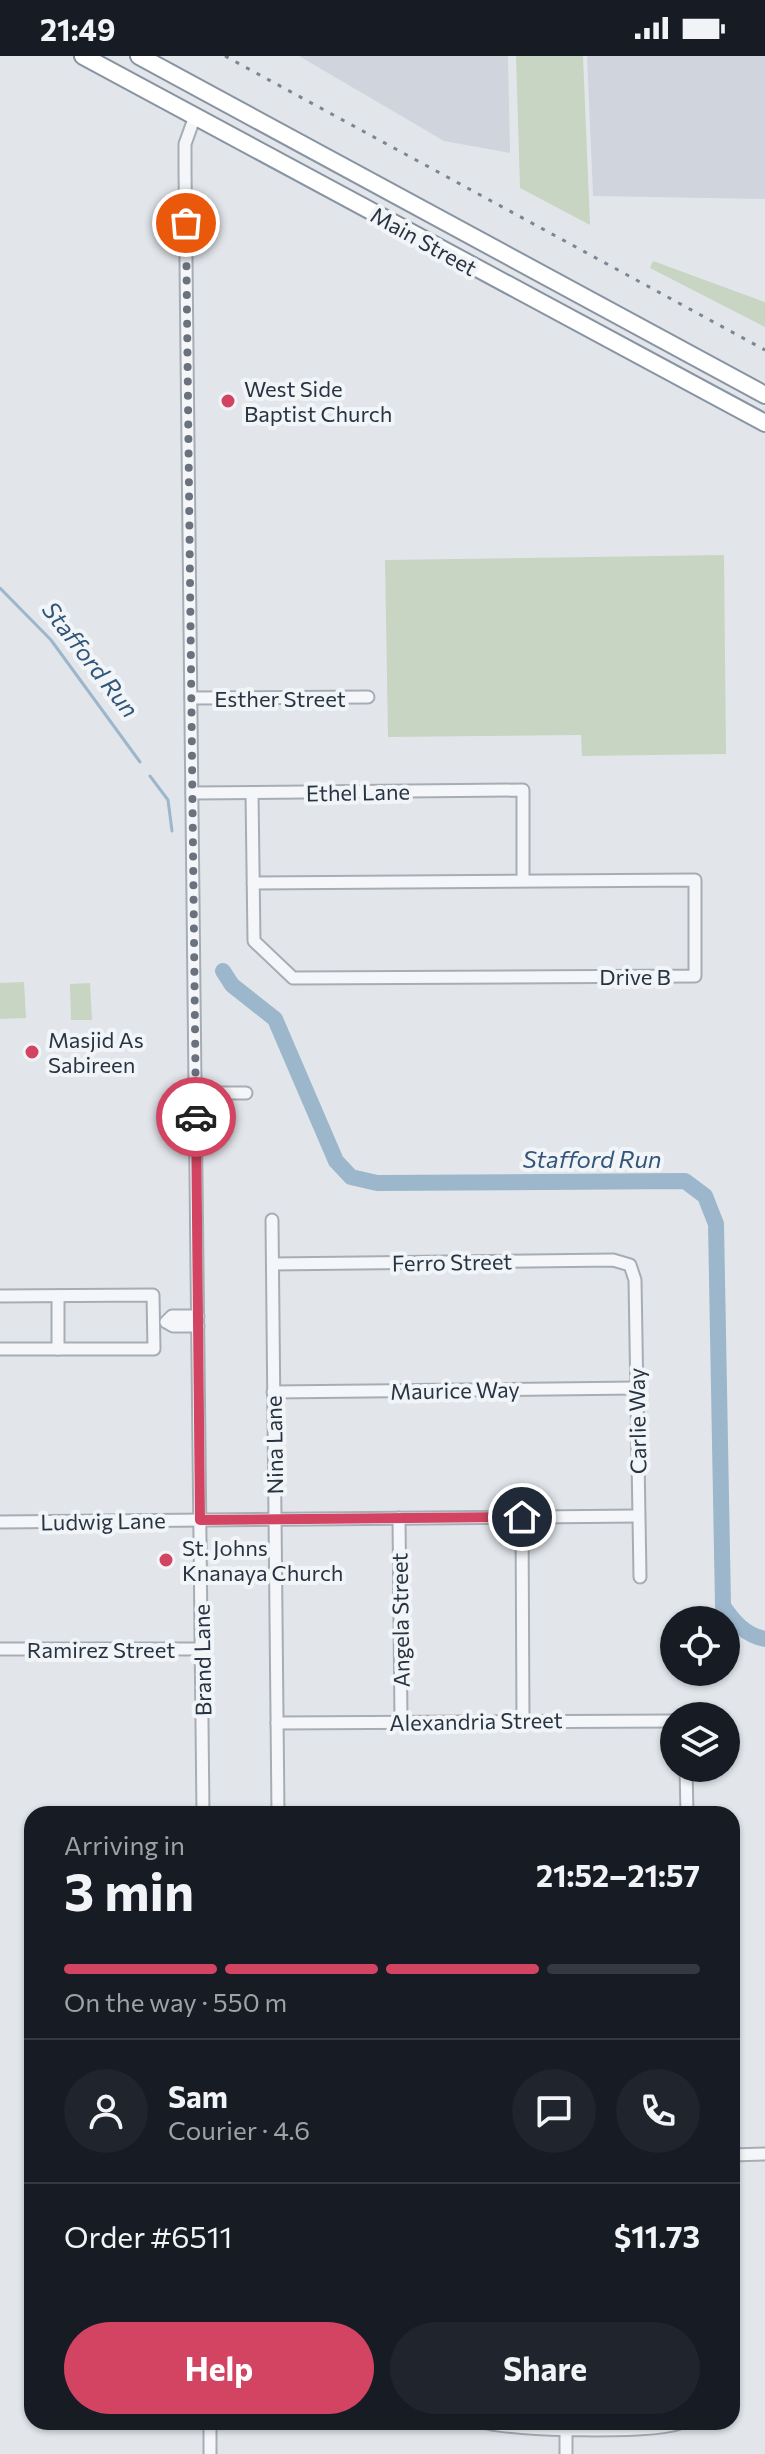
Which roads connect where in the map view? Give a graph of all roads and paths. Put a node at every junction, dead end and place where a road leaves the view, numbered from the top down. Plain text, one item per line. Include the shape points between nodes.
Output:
1 (139, 56) edge
2 (85, 57) edge
3 (195, 116) junction
4 (765, 395) edge
5 (765, 423) edge
6 (368, 697) dead end
7 (191, 698) junction
8 (192, 793) junction
9 (252, 793) junction
10 (523, 880) junction
11 (253, 883) junction
12 (195, 1093) junction
13 (246, 1093) dead end
14 (272, 1220) dead end
15 (273, 1264) junction
16 (630, 1265) joint
17 (0, 1296) edge
18 (58, 1296) junction
19 (198, 1321) junction
20 (160, 1322) junction
21 (0, 1349) edge
22 (58, 1349) junction
23 (636, 1388) junction
24 (273, 1392) junction
25 (638, 1516) junction
26 (522, 1517) junction
27 (399, 1518) junction
28 (275, 1519) junction
29 (200, 1520) junction
30 (0, 1522) edge
31 (640, 1577) dead end
32 (0, 1649) edge
33 (202, 1649) junction
34 (523, 1720) junction
35 (401, 1721) junction
36 (660, 1721) edge
37 (277, 1723) junction
38 (686, 1782) edge
39 (203, 1806) edge
40 (278, 1806) edge
41 (687, 1806) edge
42 (765, 2154) edge
43 (740, 2155) edge
44 (210, 2430) edge
45 (566, 2430) edge
46 (210, 2454) edge
47 (566, 2454) edge

1 - 4 highway, Main Street
2 - 3 highway, Main Street
3 - 5 highway, Main Street
3 - 7 street, Brand Lane via 185,144
6 - 7 street, Esther Street
7 - 8 street, Brand Lane
8 - 9 street, Ethel Lane
8 - 12 street, Brand Lane
9 - 10 street, Ethel Lane via 523,790
9 - 11 street
10 - 11 street, Drive B
10 - 11 street, Drive B via 695,880 695,976 293,978 254,941
12 - 13 street
12 - 19 street, Brand Lane
14 - 15 street, Nina Lane
15 - 16 street, Ferro Street via 613,1260
15 - 24 street, Nina Lane
16 - 23 street, Carlie Way via 635,1280
17 - 18 street
18 - 20 street via 153,1295
18 - 22 street
19 - 20 street via 173,1326
19 - 29 street, Brand Lane
20 - 22 street via 154,1349
21 - 22 street
23 - 24 street, Maurice Way
23 - 25 street, Carlie Way
24 - 28 street, Nina Lane
25 - 26 street, Ludwig Lane
25 - 31 street, Carlie Way
26 - 27 street, Ludwig Lane
26 - 34 street
27 - 28 street, Ludwig Lane
27 - 35 street, Angela Street
28 - 29 street, Ludwig Lane
28 - 37 street, Nina Lane
29 - 30 street, Ludwig Lane
29 - 33 street, Brand Lane
32 - 33 street, Ramirez Street
33 - 39 street, Brand Lane
34 - 35 street, Alexandria Street
34 - 36 street, Alexandria Street
35 - 37 street, Alexandria Street
37 - 40 street, Nina Lane
38 - 41 street
42 - 43 street
44 - 46 street
45 - 47 street

